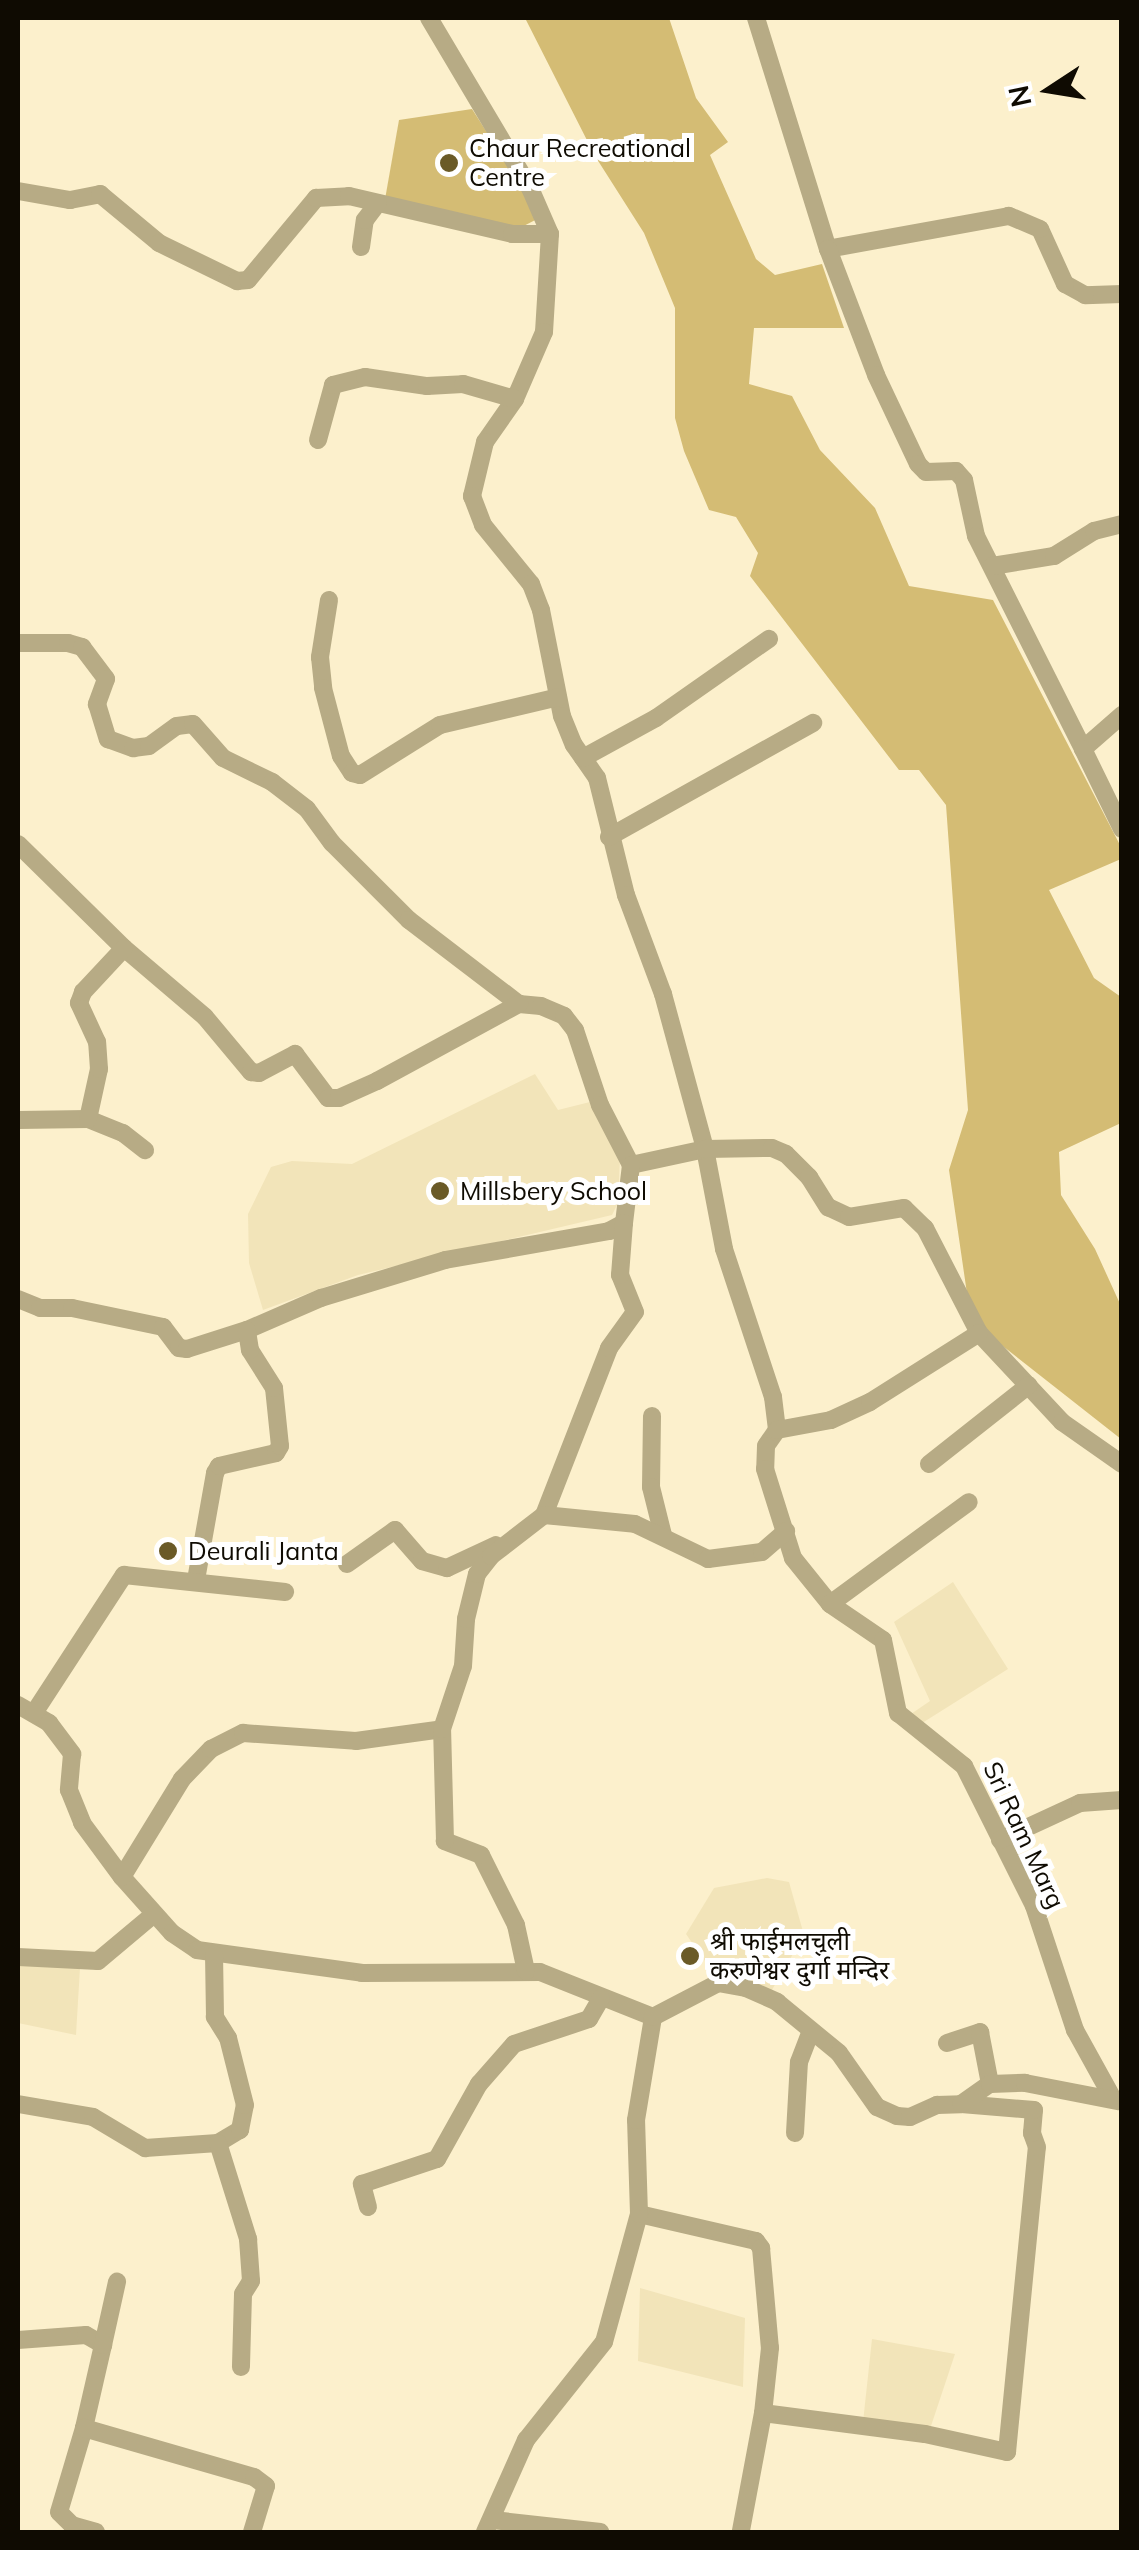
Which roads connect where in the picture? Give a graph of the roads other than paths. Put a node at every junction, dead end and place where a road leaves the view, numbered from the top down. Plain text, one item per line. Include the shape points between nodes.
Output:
1 (430, 18) edge
2 (756, 18) edge
3 (18, 191) edge
4 (378, 203) junction
5 (550, 234) junction
6 (361, 248) dead end
7 (828, 249) junction
8 (1122, 294) edge
9 (515, 399) junction
10 (318, 440) dead end
11 (1122, 524) edge
12 (992, 566) junction
13 (329, 600) dead end
14 (769, 639) dead end
15 (18, 644) edge
16 (558, 697) junction
17 (1122, 715) edge
18 (813, 723) dead end
19 (1083, 749) junction
20 (584, 758) junction
21 (1122, 828) edge
22 (608, 837) junction
23 (18, 844) edge
24 (124, 948) junction
25 (520, 1004) junction
26 (88, 1118) junction
27 (18, 1120) edge
28 (705, 1149) junction
29 (145, 1150) dead end
30 (632, 1165) junction
31 (624, 1223) junction
32 (18, 1299) edge
33 (247, 1330) junction
34 (979, 1333) junction
35 (1029, 1386) junction
36 (652, 1416) dead end
37 (777, 1430) junction
38 (929, 1464) dead end
39 (1122, 1464) edge
40 (969, 1502) dead end
41 (544, 1516) junction
42 (786, 1531) junction
43 (519, 1534) junction
44 (663, 1535) junction
45 (346, 1564) dead end
46 (196, 1580) junction
47 (285, 1592) dead end
48 (830, 1604) junction
49 (26, 1709) edge
50 (442, 1729) junction
51 (1122, 1800) edge
52 (1000, 1840) junction
53 (122, 1878) junction
54 (154, 1914) junction
55 (214, 1955) junction
56 (18, 1957) edge
57 (526, 1971) junction
58 (601, 1998) junction
59 (653, 2017) junction
60 (811, 2031) junction
61 (948, 2043) dead end
62 (990, 2084) junction
63 (1117, 2100) edge
64 (18, 2104) edge
65 (961, 2104) junction
66 (794, 2133) dead end
67 (218, 2143) junction
68 (368, 2207) dead end
69 (639, 2214) junction
70 (117, 2282) dead end
71 (18, 2340) edge
72 (102, 2345) junction
73 (241, 2367) dead end
74 (764, 2413) junction
75 (84, 2428) junction
76 (489, 2526) edge
77 (96, 2532) edge
78 (252, 2532) edge
79 (600, 2532) edge
80 (737, 2532) edge

1 - 5 street
2 - 7 street
3 - 4 street via 70,200 100,194 159,243 237,282 248,280 316,198
4 - 5 street via 512,234
4 - 6 street via 365,220
5 - 9 street via 544,332
7 - 8 street via 1009,216 1040,229 1064,284 1085,294
7 - 12 street via 918,464 926,472 956,471 964,480 976,536
9 - 10 street via 463,384 364,376 333,385
9 - 16 street via 485,442 472,496 484,525 531,584
11 - 12 street via 1054,556
12 - 19 street
13 - 16 street via 320,656 323,688 352,773 360,775 440,725
14 - 20 street via 656,718
15 - 25 street via 82,647 106,679 97,704 108,739 120,745 150,746 176,726 192,724 223,758 307,809 408,920
16 - 20 street
17 - 19 street
18 - 22 street
19 - 21 street
20 - 22 street via 598,778
22 - 28 street via 663,994
23 - 24 street
24 - 25 street via 205,1017 251,1072 295,1054 328,1098 377,1082
24 - 26 street via 79,1003 97,1042 99,1068
25 - 30 street via 564,1016 574,1030 600,1105
26 - 27 street
26 - 29 street
28 - 30 street
28 - 34 street via 744,1146 786,1154 828,1208 849,1217 904,1208 925,1228
28 - 37 street via 724,1249 773,1398
30 - 31 street
31 - 33 street via 428,1265 321,1298
31 - 41 street via 620,1275 635,1312 608,1348
32 - 33 street via 163,1327 180,1348
33 - 46 street via 250,1350 274,1388 280,1446 276,1453 219,1466
34 - 35 street
34 - 37 street via 870,1402 831,1420
35 - 38 street
35 - 39 street via 1062,1422
36 - 44 street via 651,1488
37 - 42 street, Sri Ram Marg via 766,1446 765,1469
40 - 48 street
41 - 43 street
41 - 44 street via 636,1524
42 - 44 street via 762,1552 708,1559
42 - 48 street, Sri Ram Marg via 792,1558
43 - 45 street via 446,1568 422,1560 395,1530
43 - 50 street via 477,1574 463,1666
46 - 47 street
46 - 49 street via 124,1575
48 - 52 street, Sri Ram Marg via 883,1640 898,1713 964,1766
49 - 53 street via 49,1723 72,1754 69,1790 82,1823
50 - 53 street via 356,1741 243,1733 211,1750 182,1779
50 - 57 street via 446,1841 480,1856 516,1925
51 - 52 street via 1069,1807
52 - 63 street, Sri Ram Marg via 1034,1906 1075,2030
53 - 54 street
54 - 55 street via 172,1934
54 - 56 street via 98,1961
55 - 57 street via 394,1975
55 - 67 street via 216,2017 245,2106 240,2130
57 - 58 street via 558,1976
58 - 59 street
58 - 68 street via 590,2018 575,2026 514,2044 479,2084 437,2158 362,2184
59 - 60 street via 718,1984 777,2002
59 - 69 street via 636,2120
60 - 65 street via 839,2053 876,2107 910,2117 937,2104
60 - 66 street via 800,2062
61 - 62 street via 980,2032
62 - 63 street via 1025,2083
62 - 65 street
64 - 67 street via 94,2117 146,2148
65 - 74 street via 1034,2110 1037,2147 1007,2452
67 - 73 street via 248,2239 251,2280 242,2294
69 - 74 street via 756,2241 761,2248 770,2348
69 - 76 street via 604,2342 526,2440
70 - 72 street
71 - 72 street via 86,2335
72 - 75 street
74 - 80 street
75 - 77 street via 59,2512 72,2525
75 - 78 street via 254,2478 266,2486
76 - 79 street

